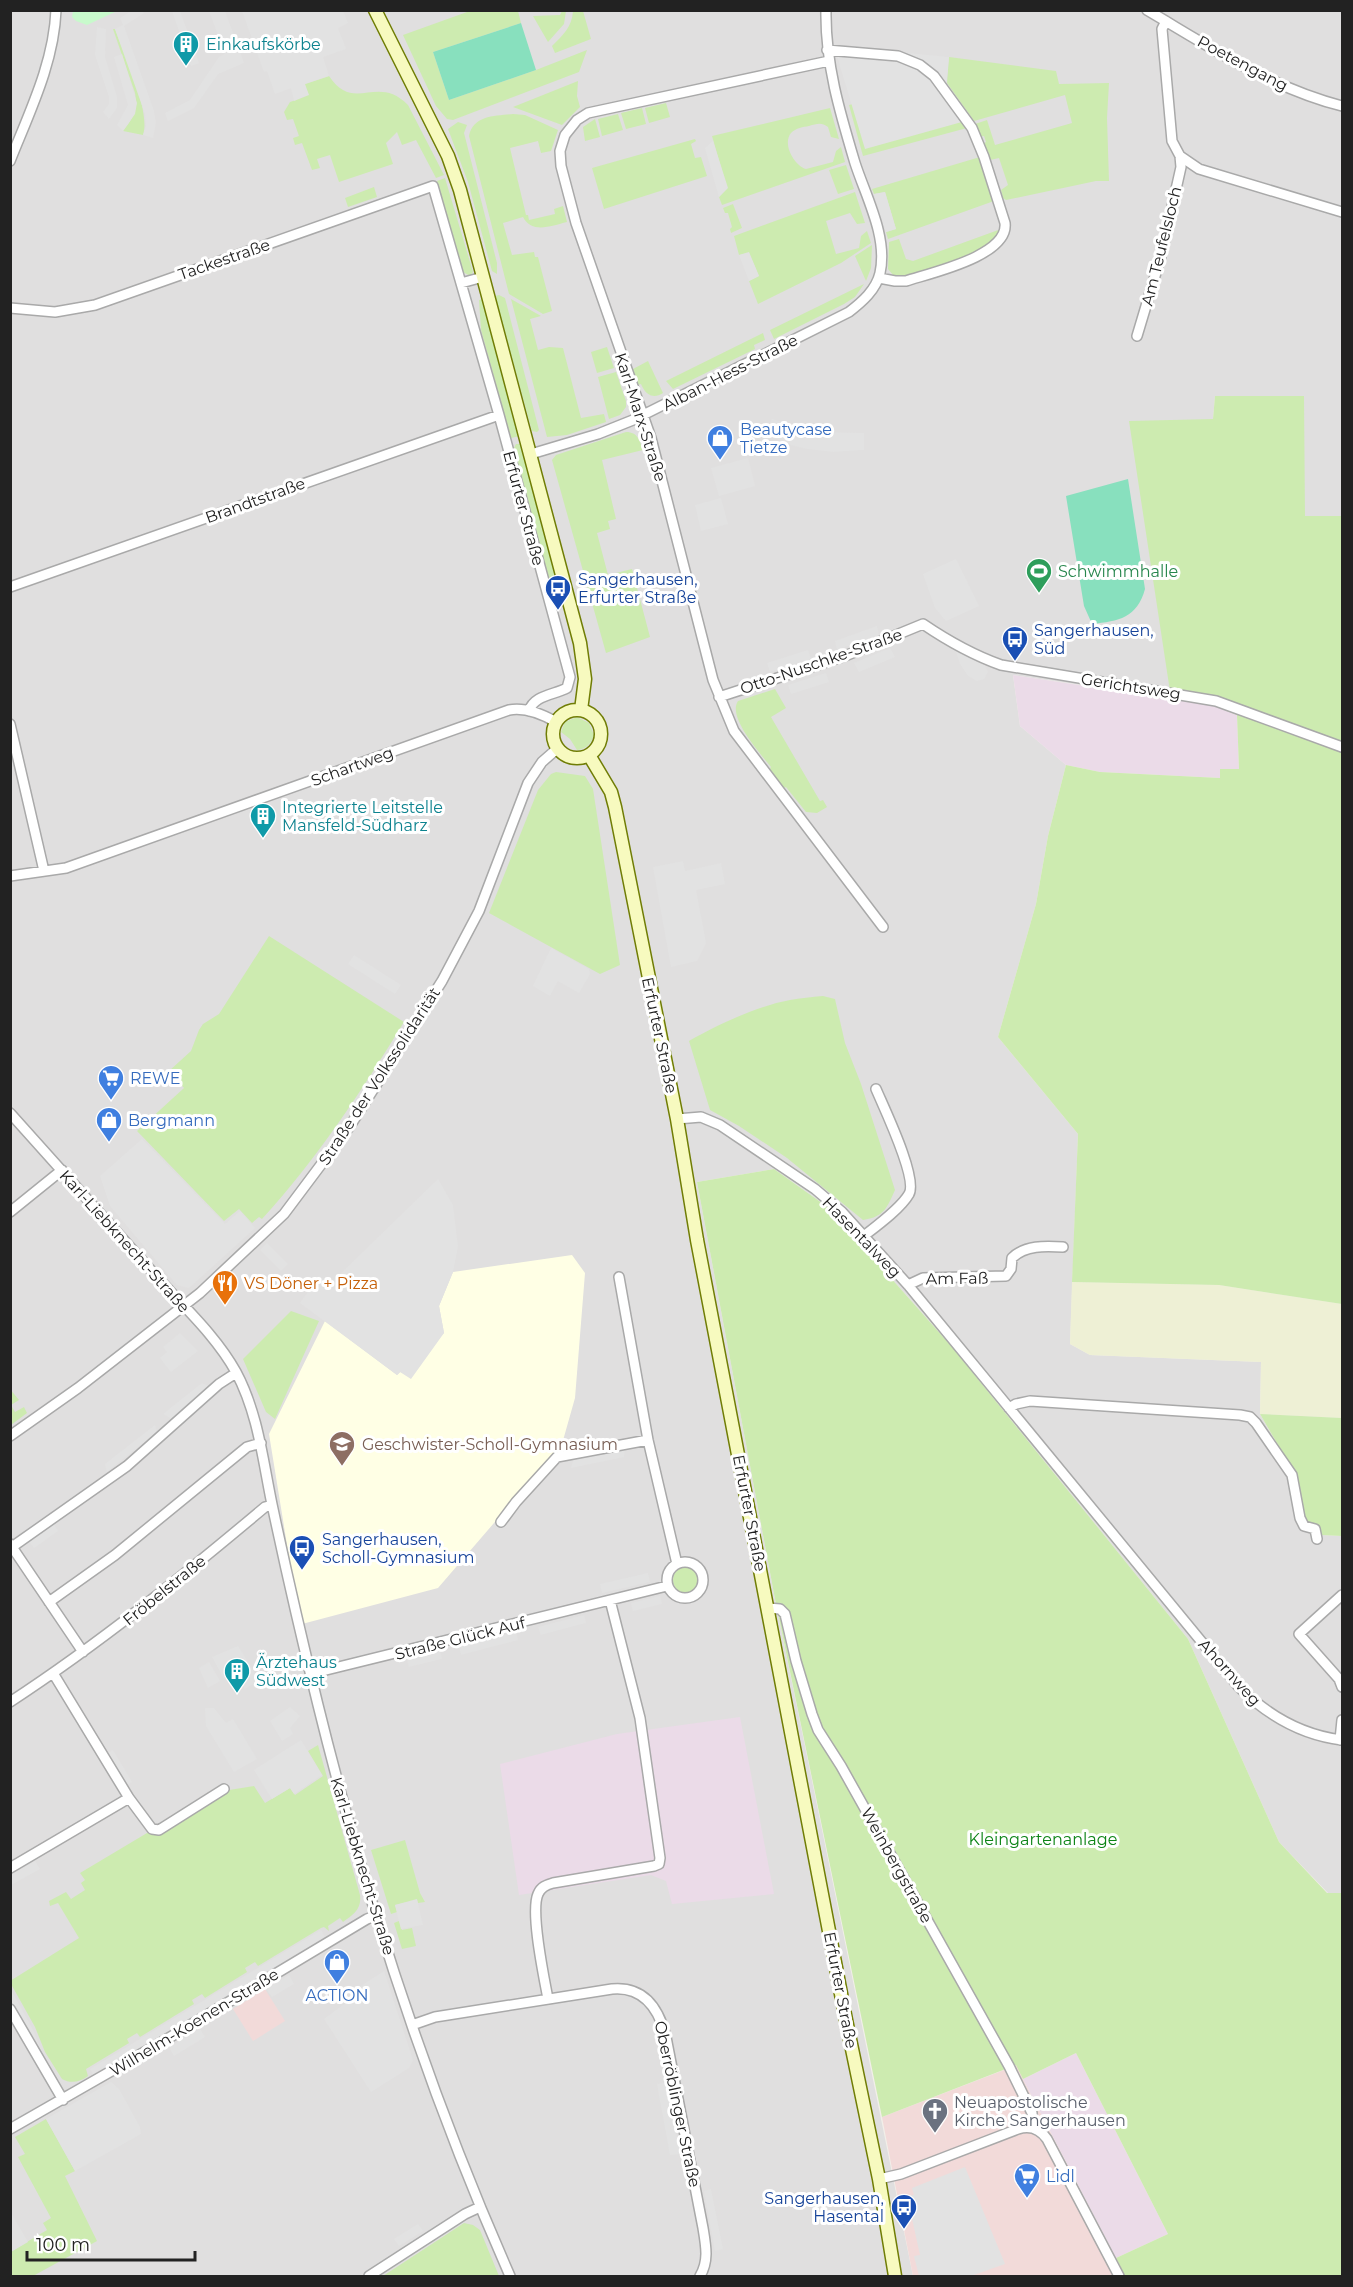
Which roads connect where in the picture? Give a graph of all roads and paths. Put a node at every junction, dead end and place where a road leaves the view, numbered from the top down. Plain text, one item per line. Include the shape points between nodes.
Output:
1 (56, 10) edge
2 (375, 10) edge
3 (826, 10) edge
4 (1147, 10) edge
5 (1166, 21) junction
6 (827, 50) junction
7 (829, 61) junction
8 (1342, 106) edge
9 (1180, 156) junction
10 (10, 161) edge
11 (433, 186) joint
12 (1342, 212) edge
13 (483, 277) junction
14 (879, 278) junction
15 (461, 283) junction
16 (10, 308) edge
17 (1137, 336) dead end
18 (499, 415) junction
19 (643, 415) junction
20 (531, 454) junction
21 (10, 587) edge
22 (923, 624) joint
23 (718, 697) junction
24 (581, 710) junction
25 (530, 711) junction
26 (556, 722) junction
27 (10, 724) edge
28 (1342, 747) edge
29 (558, 748) junction
30 (590, 755) junction
31 (44, 871) junction
32 (10, 876) edge
33 (883, 927) dead end
34 (876, 1089) dead end
35 (10, 1113) edge
36 (677, 1119) junction
37 (62, 1170) junction
38 (10, 1212) edge
39 (865, 1235) junction
40 (1063, 1247) dead end
41 (619, 1277) dead end
42 (908, 1285) junction
43 (184, 1306) junction
44 (236, 1373) junction
45 (1009, 1408) junction
46 (10, 1436) edge
47 (648, 1440) junction
48 (261, 1443) junction
49 (272, 1505) junction
50 (501, 1522) dead end
51 (1317, 1539) dead end
52 (11, 1546) edge
53 (677, 1564) junction
54 (667, 1586) junction
55 (1342, 1595) edge
56 (610, 1600) junction
57 (49, 1602) junction
58 (768, 1608) junction
59 (1188, 1625) joint
60 (83, 1652) junction
61 (53, 1673) junction
62 (310, 1674) junction
63 (1342, 1687) edge
64 (10, 1702) edge
65 (1342, 1720) edge
66 (1341, 1740) edge
67 (224, 1789) dead end
68 (129, 1798) junction
69 (10, 1868) edge
70 (377, 1915) junction
71 (548, 1999) junction
72 (10, 2009) edge
73 (412, 2025) junction
74 (63, 2100) junction
75 (1034, 2128) junction
76 (10, 2129) edge
77 (879, 2179) junction
78 (480, 2207) junction
79 (369, 2277) edge
80 (510, 2277) edge
81 (699, 2277) edge
82 (895, 2277) edge
83 (1119, 2277) edge

1 - 10 street via 40,87
2 - 13 main road, Erfurter Straße via 453,167
3 - 6 street
4 - 5 street, Poetengang
5 - 8 street, Poetengang via 1257,74
5 - 9 street, Am Teufelsloch via 1162,29 1172,141
6 - 7 street
6 - 14 street via 898,56 934,76 972,128 1005,223 1002,238 977,257 906,281
7 - 14 street via 881,242
7 - 19 street, Karl-Marx-Straße via 593,111 577,120 565,135 560,159 576,224
9 - 12 street, Am Teufelsloch via 1199,169
9 - 17 street, Am Teufelsloch via 1181,167 1161,256
11 - 15 street, Erfurter Straße
11 - 16 street, Tackestraße via 95,305 55,312
13 - 15 street
13 - 20 main road, Erfurter Straße
14 - 19 street, Alban-Hess-Straße via 870,293 849,312
15 - 18 street, Erfurter Straße
18 - 21 street, Brandtstraße
18 - 25 street, Erfurter Straße via 570,677 567,688 538,700
19 - 20 street, Alban-Hess-Straße via 598,434
19 - 23 street, Karl-Marx-Straße
20 - 24 main road, Erfurter Straße via 582,652 585,679
22 - 23 street, Otto-Nuschke-Straße via 838,658
22 - 28 street, Gerichtsweg via 976,656 1001,665 1216,701
23 - 33 street, Karl-Marx-Straße via 734,730
24 - 26 main road via 565,713
24 - 30 main road via 596,718 601,729 599,744
25 - 26 street, Schartweg
25 - 31 street, Schartweg via 513,709 496,714 66,868
26 - 29 main road via 553,736
27 - 31 street
29 - 30 main road via 573,758
29 - 43 street, Straße der Volkssolidarität via 528,783 479,911 442,981 350,1126 284,1214
30 - 36 main road, Erfurter Straße via 615,807
31 - 32 street, Schartweg
34 - 39 street via 908,1167 911,1187 904,1200
35 - 37 street, Karl-Liebknecht-Straße
36 - 39 street, Hasentalweg via 701,1117 729,1130 815,1189
36 - 58 main road, Erfurter Straße via 696,1240
37 - 38 street
37 - 43 street, Karl-Liebknecht-Straße
39 - 42 street, Hasentalweg
40 - 42 street, Am Faß via 1044,1246 1016,1254 1006,1276 923,1278
41 - 47 street
42 - 45 street, Hasentalweg
43 - 44 street, Karl-Liebknecht-Straße
43 - 46 street, Straße der Volkssolidarität
44 - 48 street, Karl-Liebknecht-Straße
44 - 52 street via 127,1466
45 - 51 street via 1030,1401 1250,1418 1292,1475 1300,1518 1304,1526 1315,1529
45 - 59 street, Hasentalweg
47 - 50 street via 557,1457
47 - 53 street
48 - 49 street, Karl-Liebknecht-Straße
48 - 57 street via 247,1447 116,1555
49 - 60 street, Fröbelstraße
49 - 62 street, Karl-Liebknecht-Straße
52 - 57 street
53 - 54 street via 668,1572
53 - 54 street via 691,1563 699,1568 702,1586 694,1597 684,1599 673,1595
54 - 56 street, Straße Glück Auf
55 - 63 street via 1299,1634
56 - 62 street, Straße Glück Auf
56 - 71 street via 640,1719 660,1849 658,1864 553,1883 541,1889 535,1912
57 - 60 street
58 - 75 street, Weinbergstraße via 780,1609 785,1614 818,1730 1009,2066 1032,2113
58 - 77 main road, Erfurter Straße
59 - 66 street, Ahornweg via 1238,1686 1261,1707 1306,1732
60 - 61 street, Fröbelstraße
61 - 64 street, Fröbelstraße
61 - 68 street
62 - 70 street, Karl-Liebknecht-Straße
65 - 66 street
67 - 68 street via 159,1830 152,1829
68 - 69 street
70 - 73 street, Karl-Liebknecht-Straße
70 - 74 street, Wilhelm-Koenen-Straße
71 - 73 street, Oberröblinger Straße via 435,2017
71 - 81 street, Oberröblinger Straße via 624,1989 646,1998 660,2015 706,2248 705,2267
72 - 74 street
73 - 78 street, Karl-Liebknecht-Straße
74 - 76 street, Wilhelm-Koenen-Straße
75 - 77 street via 1018,2129 901,2175
75 - 83 street, Weinbergstraße via 1047,2139
77 - 82 main road, Erfurter Straße
78 - 79 street
78 - 80 street, Karl-Liebknecht-Straße

